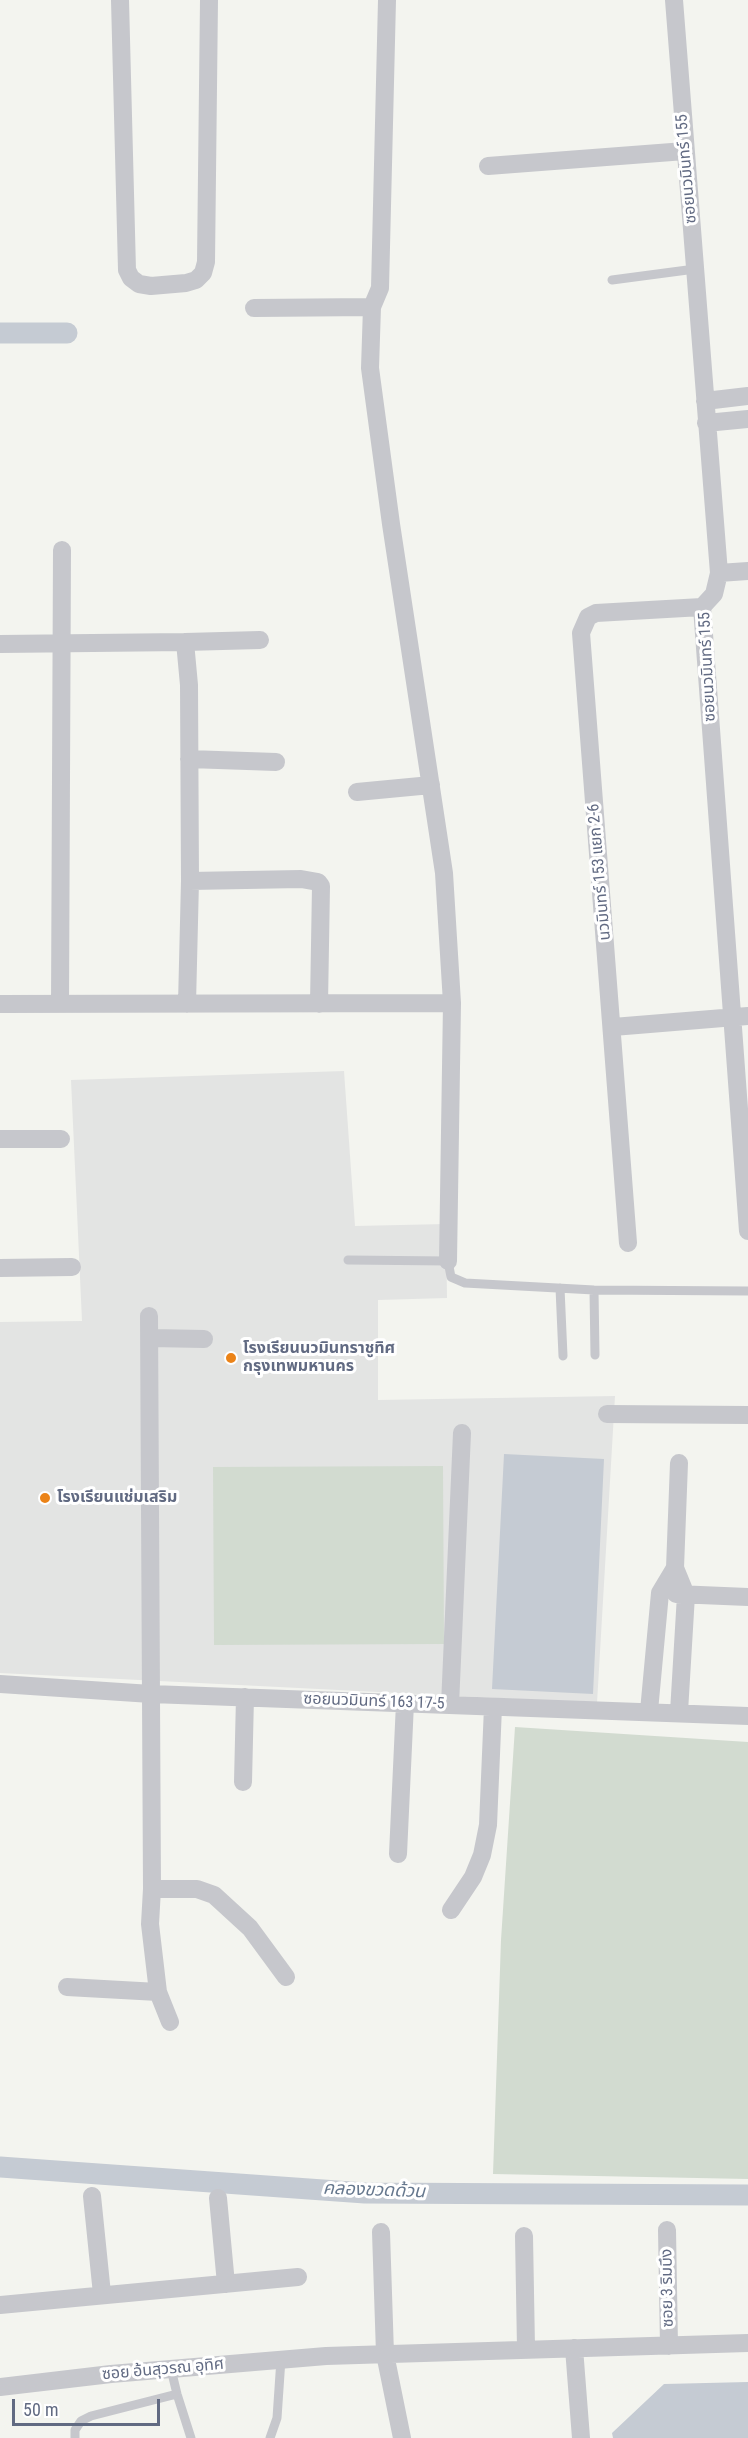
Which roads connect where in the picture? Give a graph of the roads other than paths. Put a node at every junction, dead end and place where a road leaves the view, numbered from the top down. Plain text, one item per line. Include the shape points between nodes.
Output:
1 (120, 0) edge
2 (209, 0) edge
3 (387, 0) edge
4 (674, 0) edge
5 (685, 151) junction
6 (488, 166) dead end
7 (695, 268) junction
8 (612, 280) dead end
9 (372, 307) junction
10 (254, 308) dead end
11 (748, 396) edge
12 (705, 401) junction
13 (748, 419) edge
14 (706, 423) junction
15 (62, 550) dead end
16 (748, 571) edge
17 (719, 573) junction
18 (702, 607) junction
19 (260, 640) dead end
20 (185, 642) junction
21 (0, 644) edge
22 (63, 645) junction
23 (189, 759) junction
24 (276, 762) dead end
25 (431, 785) junction
26 (357, 792) dead end
27 (190, 881) junction
28 (452, 1003) junction
29 (0, 1004) edge
30 (60, 1004) junction
31 (187, 1004) junction
32 (319, 1004) junction
33 (740, 1016) edge
34 (613, 1027) junction
35 (0, 1139) edge
36 (61, 1139) dead end
37 (748, 1231) edge
38 (628, 1243) dead end
39 (348, 1260) dead end
40 (448, 1261) junction
41 (72, 1267) dead end
42 (0, 1268) edge
43 (560, 1288) junction
44 (594, 1290) junction
45 (748, 1291) edge
46 (149, 1316) dead end
47 (151, 1338) junction
48 (204, 1339) dead end
49 (595, 1355) dead end
50 (563, 1356) dead end
51 (607, 1414) dead end
52 (748, 1415) edge
53 (462, 1433) dead end
54 (679, 1463) dead end
55 (675, 1568) junction
56 (660, 1593) junction
57 (686, 1594) junction
58 (748, 1597) edge
59 (0, 1684) edge
60 (151, 1694) junction
61 (245, 1697) junction
62 (405, 1703) junction
63 (450, 1705) junction
64 (493, 1707) junction
65 (648, 1711) junction
66 (679, 1712) junction
67 (748, 1716) edge
68 (243, 1782) dead end
69 (398, 1854) dead end
70 (152, 1889) junction
71 (452, 1910) dead end
72 (286, 1977) dead end
73 (67, 1987) dead end
74 (158, 1992) junction
75 (170, 2022) dead end
76 (92, 2196) dead end
77 (218, 2198) dead end
78 (667, 2230) dead end
79 (381, 2232) dead end
80 (524, 2236) dead end
81 (298, 2277) dead end
82 (226, 2284) junction
83 (102, 2294) junction
84 (0, 2305) edge
85 (748, 2343) edge
86 (669, 2346) junction
87 (526, 2348) junction
88 (574, 2348) junction
89 (385, 2354) junction
90 (282, 2359) junction
91 (171, 2369) junction
92 (0, 2387) edge
93 (177, 2394) junction
94 (75, 2438) edge
95 (191, 2438) edge
96 (270, 2438) edge
97 (402, 2438) edge
98 (581, 2438) edge

1 - 2 street via 127,270 139,284 151,286 196,280 206,262
3 - 9 street via 380,288
4 - 5 street, ซอยนวมินทร์ 155
5 - 6 street
5 - 7 street, ซอยนวมินทร์ 155
7 - 8 lane
7 - 12 street, ซอยนวมินทร์ 155
9 - 10 street
9 - 25 street via 370,368
11 - 12 street
12 - 14 street, ซอยนวมินทร์ 155
13 - 14 street
14 - 17 street, ซอยนวมินทร์ 155
15 - 22 street
16 - 17 street
17 - 18 street, ซอยนวมินทร์ 155 via 714,594
18 - 33 street, ซอยนวมินทร์ 155
18 - 34 street, นวมินทร์ 153 แยก 2-6 via 596,613 588,617 581,633
19 - 20 street
20 - 22 street
20 - 23 street
21 - 22 street
22 - 30 street
23 - 24 street
23 - 27 street
25 - 26 street
25 - 28 street via 444,873
27 - 31 street
27 - 32 street via 318,882
28 - 32 street
28 - 40 street
29 - 30 street
30 - 31 street
31 - 32 street
33 - 34 street
33 - 37 street, ซอยนวมินทร์ 155
34 - 38 street, นวมินทร์ 153 แยก 2-6
35 - 36 street
39 - 40 lane
40 - 43 lane via 451,1276 465,1283
41 - 42 street
43 - 44 lane
43 - 50 lane
44 - 45 lane
44 - 49 lane
46 - 47 street
47 - 48 street
47 - 60 street
51 - 52 street
53 - 63 street
54 - 55 street
55 - 56 street
55 - 57 street
56 - 57 street
56 - 65 street
57 - 58 street
57 - 66 street
59 - 60 street, ซอยนวมินทร์ 163 17-5
60 - 61 street, ซอยนวมินทร์ 163 17-5
60 - 70 street
61 - 62 street, ซอยนวมินทร์ 163 17-5
61 - 68 street
62 - 63 street, ซอยนวมินทร์ 163 17-5
62 - 69 street
63 - 64 street, ซอยนวมินทร์ 163 17-5
64 - 65 street, ซอยนวมินทร์ 163 17-5
64 - 71 street via 488,1825 482,1855
65 - 66 street, ซอยนวมินทร์ 163 17-5
66 - 67 street, ซอยนวมินทร์ 163 17-5
70 - 72 street via 197,1889 214,1895 250,1928
70 - 74 street via 150,1924
73 - 74 street
74 - 75 street
76 - 83 street
77 - 82 street
78 - 86 street, ซอย 3 ริมบึง
79 - 89 street
80 - 87 street
81 - 82 street
82 - 83 street
83 - 84 street
85 - 86 street, ซอย อ้นสุวรณ อุทิศ
86 - 88 street, ซอย อ้นสุวรณ อุทิศ
87 - 88 street, ซอย อ้นสุวรณ อุทิศ
87 - 89 street, ซอย อ้นสุวรณ อุทิศ
88 - 98 street
89 - 90 street, ซอย อ้นสุวรณ อุทิศ
89 - 97 street
90 - 91 street, ซอย อ้นสุวรณ อุทิศ
90 - 96 lane via 277,2418
91 - 92 street, ซอย อ้นสุวรณ อุทิศ
91 - 93 lane
93 - 94 lane via 91,2416 81,2421
93 - 95 lane

